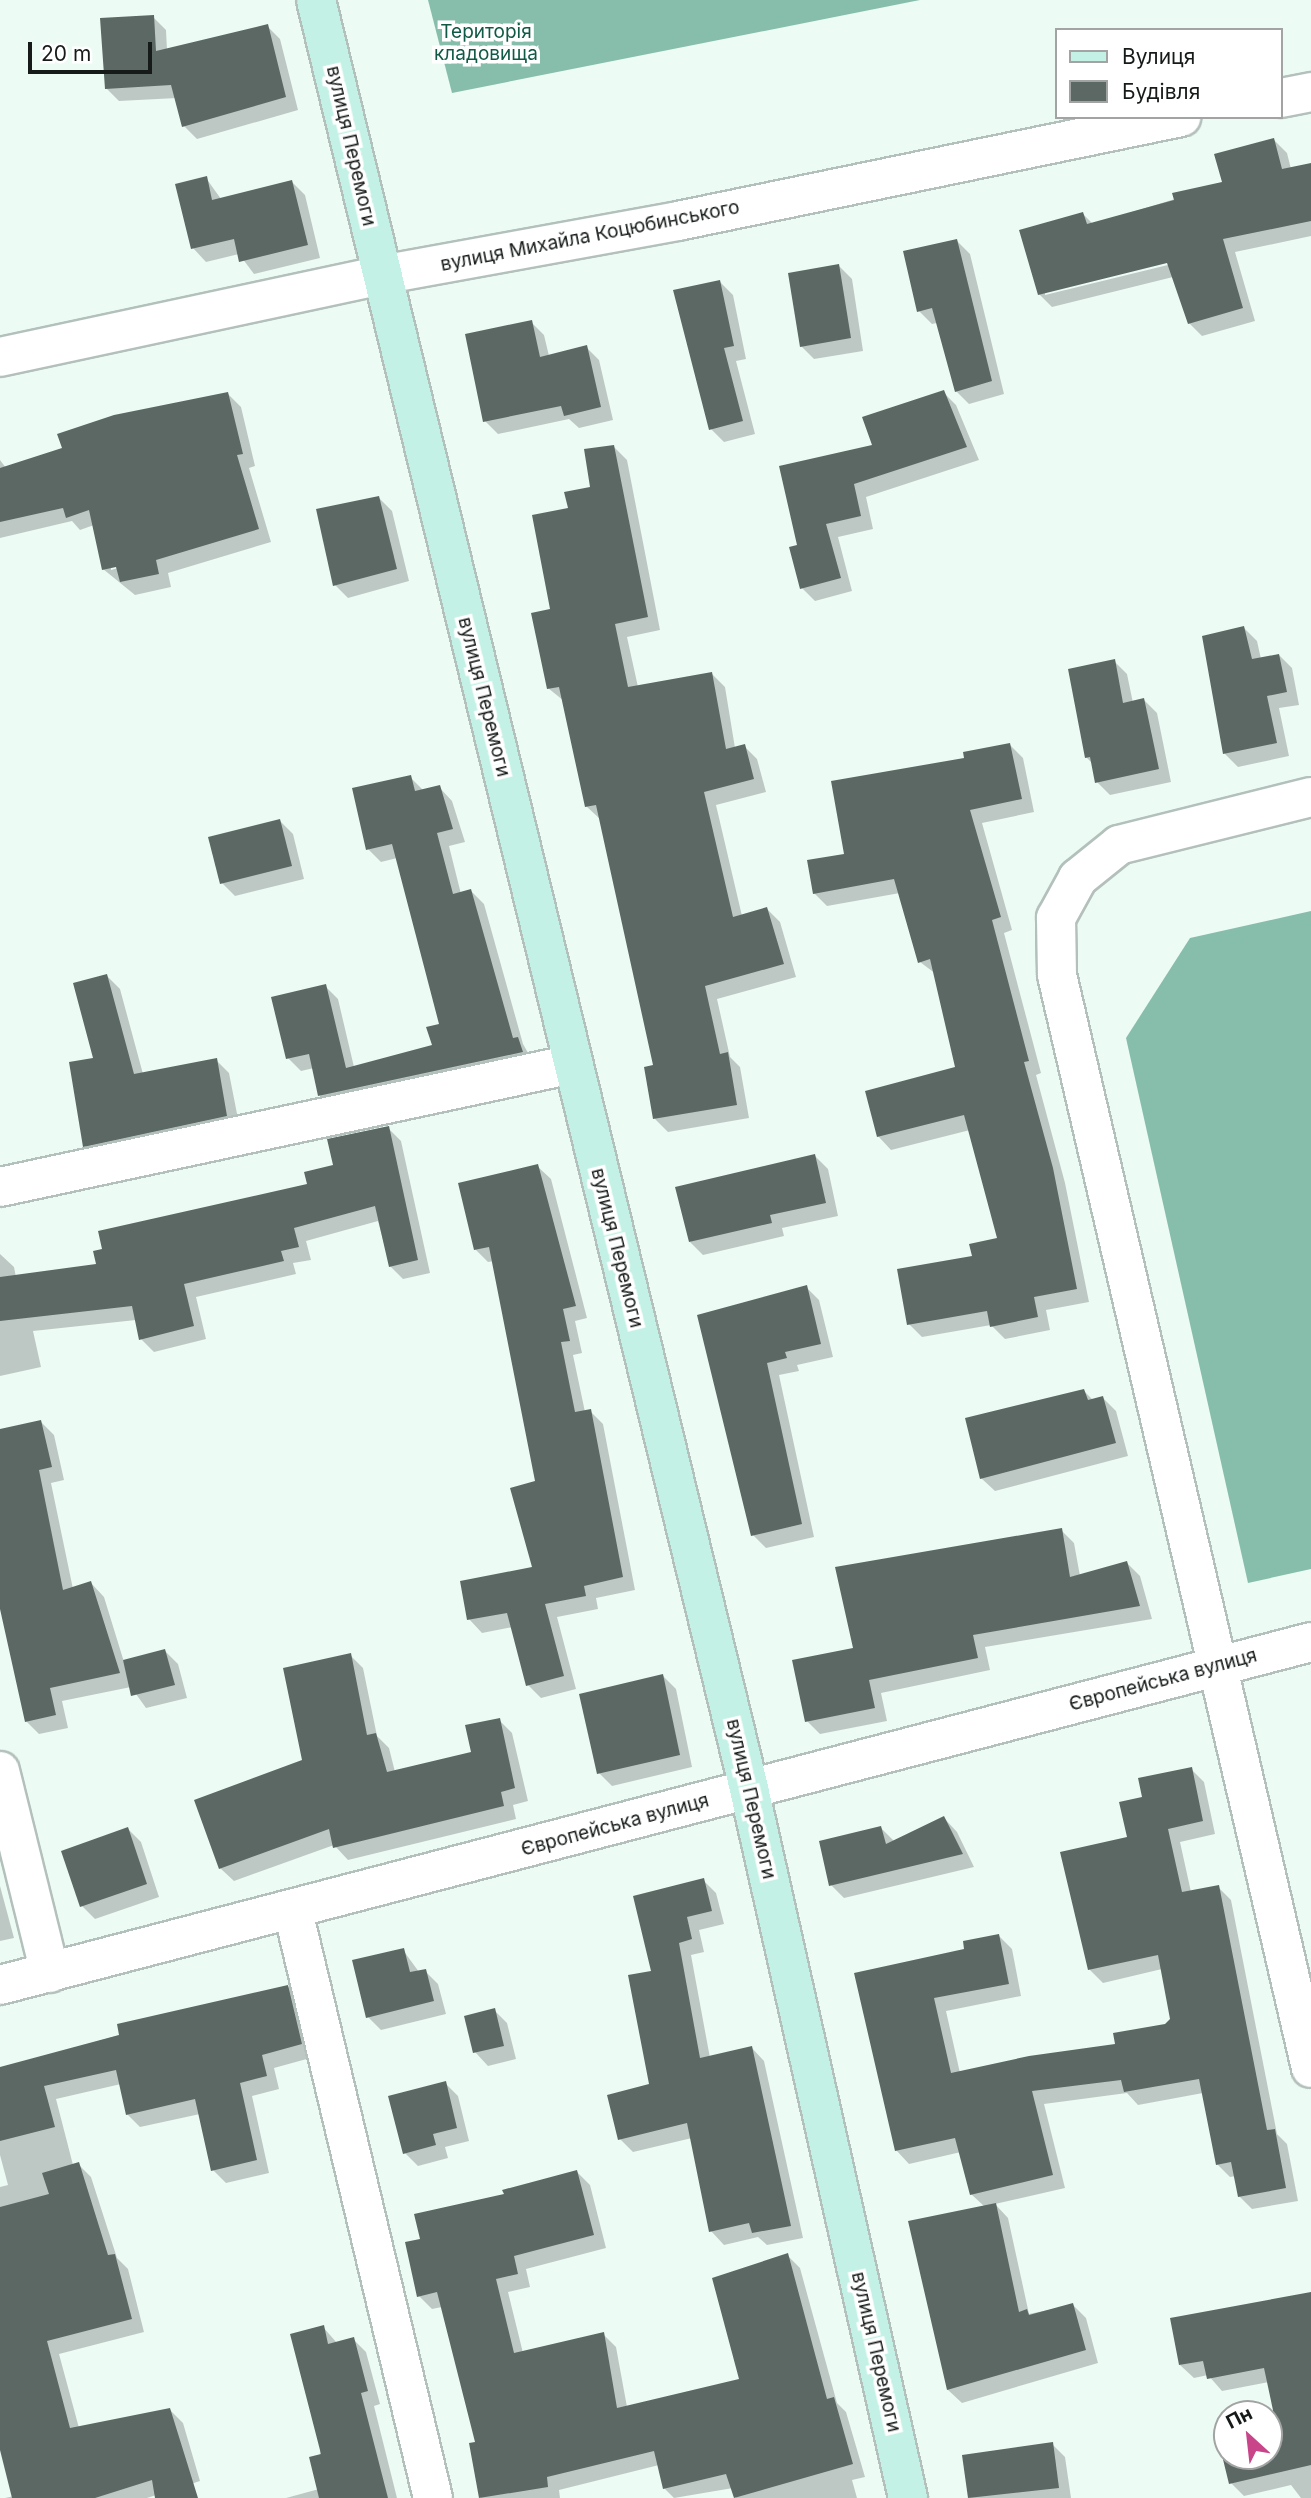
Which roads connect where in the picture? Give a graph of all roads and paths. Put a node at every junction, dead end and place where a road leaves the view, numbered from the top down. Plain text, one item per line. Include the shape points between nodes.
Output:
1 (316, 0) edge
2 (1311, 92) edge
3 (1283, 97) edge
4 (1171, 119) edge
5 (381, 275) junction
6 (0, 357) edge
7 (1311, 797) edge
8 (573, 1064) junction
9 (0, 1187) edge
10 (1311, 1642) edge
11 (1214, 1666) junction
12 (0, 1771) edge
13 (749, 1789) junction
14 (293, 1911) junction
15 (50, 1973) junction
16 (0, 1986) edge
17 (1311, 2068) edge
18 (433, 2498) edge
19 (908, 2498) edge

1 - 5 street, вулиця Перемоги
2 - 3 street
4 - 5 street, вулиця Михайла Коцюбинського via 678,221
5 - 6 street, вулиця Михайла Коцюбинського
5 - 8 street, вулиця Перемоги
7 - 11 street via 1119,845 1078,878 1056,918 1057,975
8 - 9 street
8 - 13 street, вулиця Перемоги
10 - 11 street, Європейська вулиця
11 - 13 street, Європейська вулиця
11 - 17 street
12 - 15 street
13 - 14 street, Європейська вулиця
13 - 19 street, вулиця Перемоги
14 - 15 street, Європейська вулиця
14 - 18 street
15 - 16 street, Європейська вулиця

